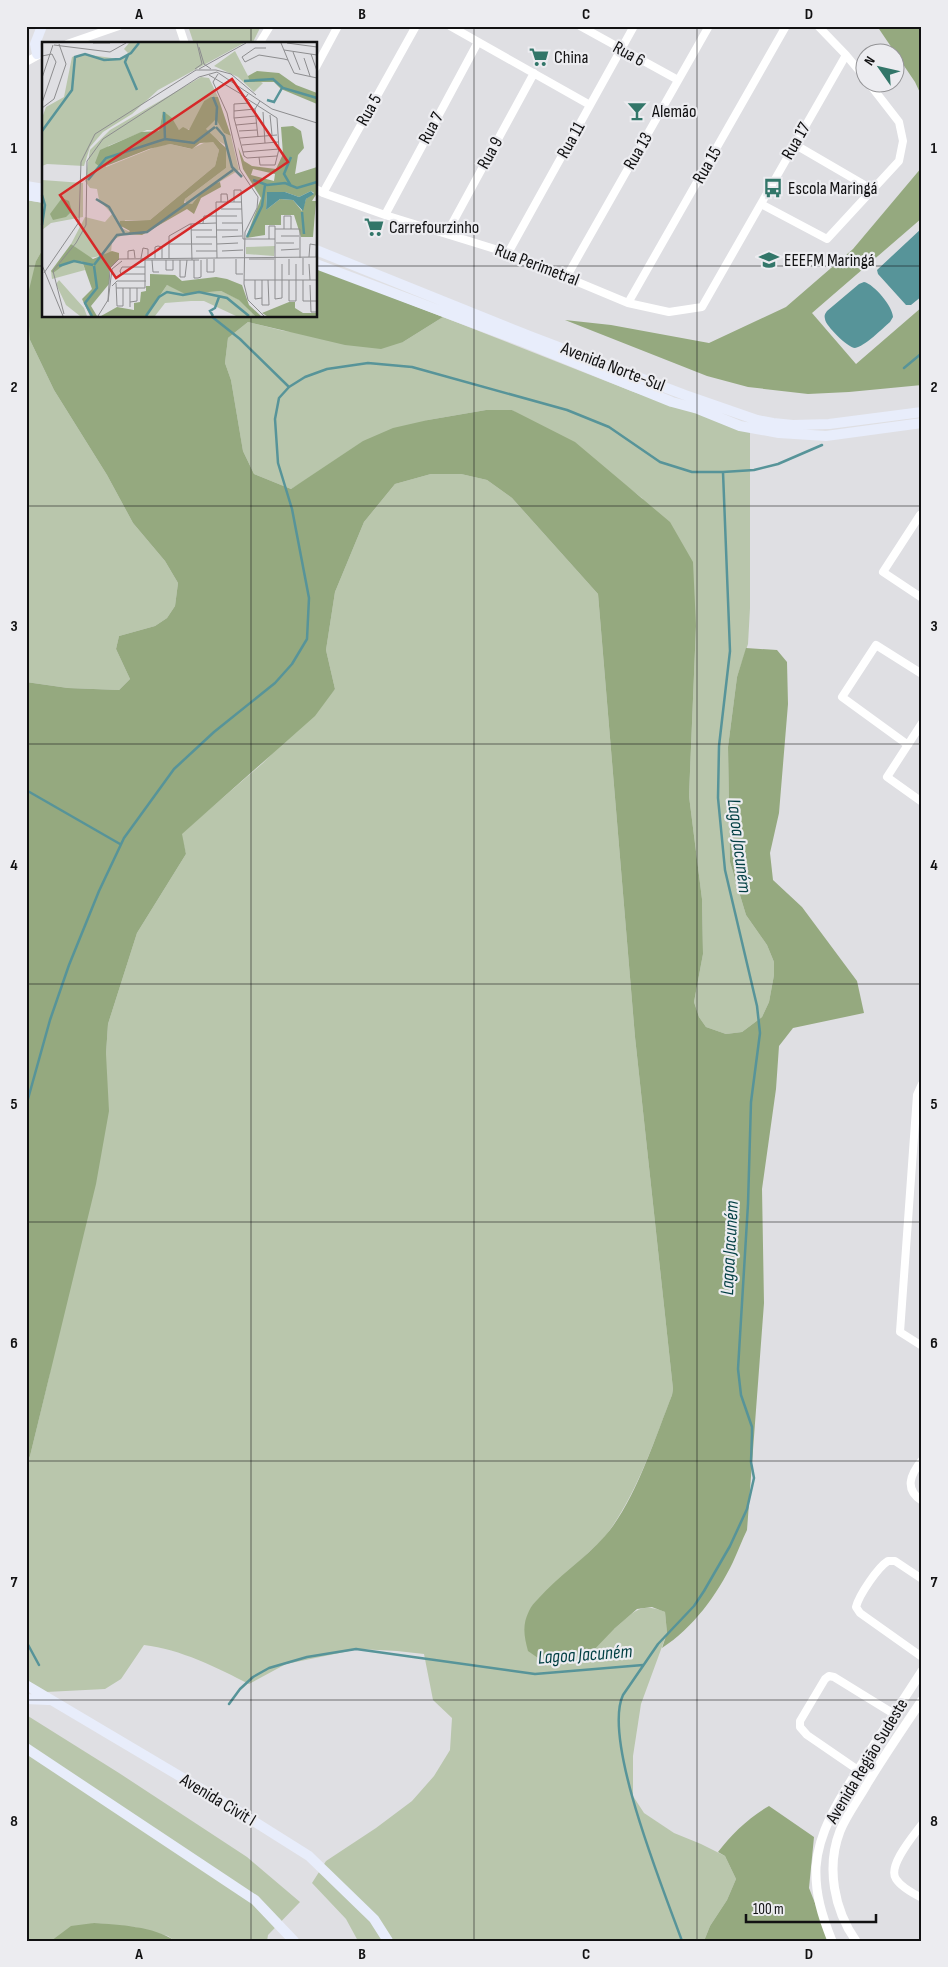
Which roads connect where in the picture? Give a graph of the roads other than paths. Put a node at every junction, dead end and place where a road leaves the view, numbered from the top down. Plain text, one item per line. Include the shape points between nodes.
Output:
1 (42, 26) edge
2 (119, 26) edge
3 (179, 26) edge
4 (270, 26) edge
5 (338, 26) edge
6 (416, 26) edge
7 (450, 26) edge
8 (580, 26) edge
9 (634, 26) edge
10 (709, 26) edge
11 (786, 26) edge
12 (818, 26) edge
13 (74, 42) edge
14 (184, 42) edge
15 (260, 42) edge
16 (478, 42) junction
17 (621, 49) junction
18 (40, 53) edge
19 (846, 54) junction
20 (26, 62) edge
21 (318, 63) edge
22 (856, 66) edge
23 (534, 73) junction
24 (678, 80) junction
25 (876, 92) edge
26 (590, 105) junction
27 (794, 144) junction
28 (26, 186) edge
29 (42, 189) edge
30 (873, 190) junction
31 (320, 191) edge
32 (26, 195) edge
33 (42, 198) edge
34 (761, 204) junction
35 (385, 215) junction
36 (447, 233) junction
37 (318, 251) edge
38 (508, 253) junction
39 (318, 265) edge
40 (567, 276) junction
41 (628, 303) junction
42 (702, 307) joint
43 (922, 412) edge
44 (922, 423) edge
45 (921, 515) edge
46 (922, 598) edge
47 (922, 674) edge
48 (922, 723) edge
49 (908, 745) junction
50 (922, 802) edge
51 (921, 1086) edge
52 (922, 1346) edge
53 (920, 1462) edge
54 (922, 1501) edge
55 (922, 1579) edge
56 (922, 1657) edge
57 (922, 1671) edge
58 (26, 1685) edge
59 (26, 1699) edge
60 (52, 1700) junction
61 (922, 1700) edge
62 (894, 1714) junction
63 (887, 1724) junction
64 (900, 1734) junction
65 (26, 1748) edge
66 (858, 1770) junction
67 (922, 1824) edge
68 (918, 1896) edge
69 (294, 1941) edge
70 (388, 1941) edge
71 (832, 1941) edge
72 (856, 1941) edge

1 - 18 main road via 35,44
2 - 13 street
3 - 14 street
4 - 15 street
5 - 21 street
6 - 31 street, Rua 5
7 - 16 street
8 - 17 street, Rua 6
9 - 17 street, Rua 11
10 - 24 street, Rua 13
11 - 41 street, Rua 15
12 - 19 street
16 - 23 street
16 - 35 street, Rua 7
17 - 24 street, Rua 6
17 - 26 street, Rua 11
18 - 20 street
19 - 22 street
19 - 27 street, Rua 17
23 - 26 street
23 - 36 street, Rua 9
24 - 40 street, Rua 13
25 - 30 street via 899,122 903,141 900,161
26 - 38 street, Rua 11
27 - 30 street
27 - 34 street, Rua 17
28 - 29 main road
30 - 34 street via 827,239
31 - 35 street, Rua Perimetral
32 - 33 main road
34 - 42 street, Rua 17
35 - 36 street, Rua Perimetral
36 - 38 street, Rua Perimetral
37 - 43 main road, Avenida Norte-Sul via 685,396 756,420 773,424 829,424
38 - 40 street, Rua Perimetral
39 - 44 main road, Avenida Norte-Sul via 740,426 779,434 826,436
40 - 41 street, Rua Perimetral
41 - 42 street, Rua Perimetral via 668,312
45 - 46 street via 883,572
47 - 49 street via 876,645 842,698
48 - 49 street
49 - 50 street via 887,777
51 - 52 street via 917,1095 900,1332
53 - 54 street via 910,1489
55 - 56 street via 890,1560 882,1566 857,1604 858,1611
57 - 62 street, Avenida Região Sudeste
58 - 60 main road, Avenida Civit I
59 - 60 main road
60 - 70 main road, Avenida Civit I via 309,1856 374,1919
61 - 64 street, Avenida Região Sudeste
62 - 63 street, Avenida Região Sudeste
62 - 66 street via 832,1676 824,1679 800,1721 802,1731
63 - 64 street
63 - 66 street, Avenida Região Sudeste
64 - 72 street, Avenida Região Sudeste via 849,1813 836,1849 834,1883 837,1904
65 - 69 main road via 255,1900
66 - 71 street, Avenida Região Sudeste via 828,1824 816,1865 819,1904
67 - 68 street via 894,1869 898,1882

